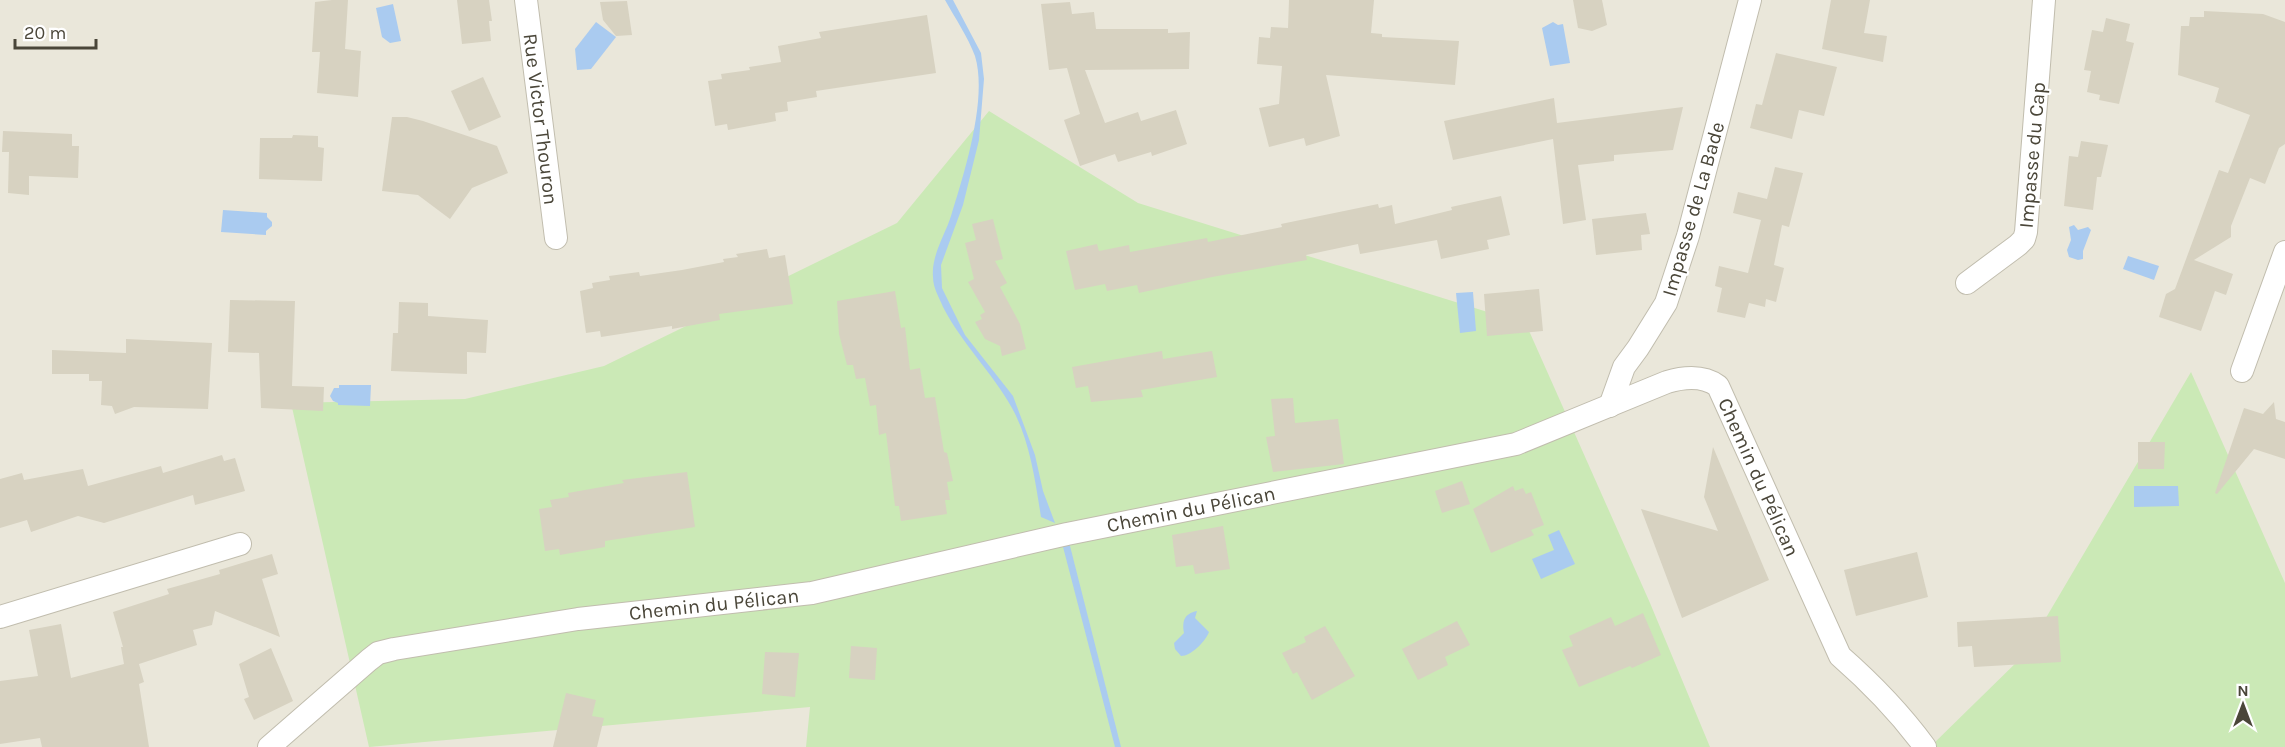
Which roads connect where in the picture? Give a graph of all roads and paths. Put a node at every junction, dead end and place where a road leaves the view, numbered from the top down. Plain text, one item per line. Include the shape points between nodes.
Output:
1 (525, 0) edge
2 (1750, 0) edge
3 (2044, 0) edge
4 (556, 238) dead end
5 (2285, 252) edge
6 (1967, 283) dead end
7 (2242, 371) dead end
8 (1610, 406) junction
9 (240, 544) dead end
10 (0, 616) edge
11 (269, 747) edge
12 (1925, 747) edge

1 - 4 street, Rue Victor Thouron
2 - 8 street, Impasse de La Bade via 1688,236 1666,303 1624,367
3 - 6 street, Impasse du Cap via 2026,232 2018,245
5 - 7 street
8 - 11 street, Chemin du Pélican via 1516,444 1067,534 813,593 578,619 386,651 369,660
8 - 12 street, Chemin du Pélican via 1679,379 1711,381 1718,386 1840,656 1869,682
9 - 10 street

